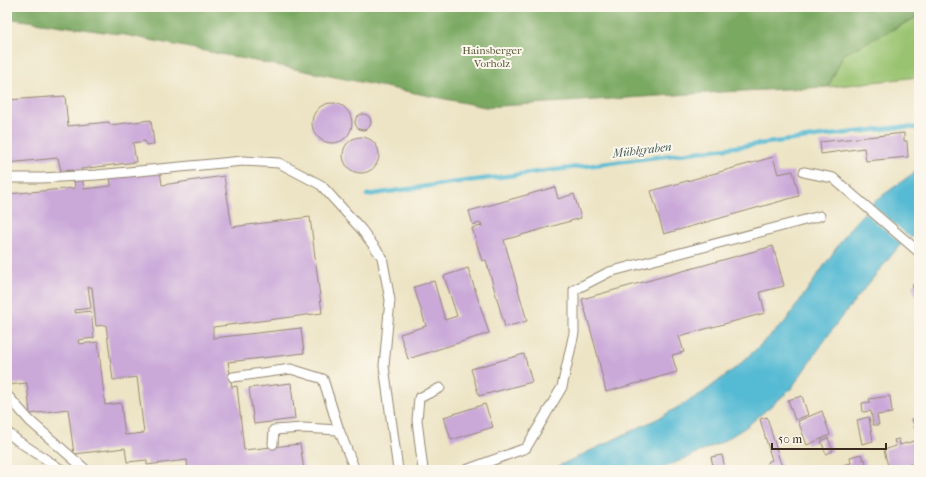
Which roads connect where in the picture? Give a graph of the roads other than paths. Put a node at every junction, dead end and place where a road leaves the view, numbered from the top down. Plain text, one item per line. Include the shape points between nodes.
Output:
1 (804, 172) dead end
2 (7, 178) edge
3 (820, 216) dead end
4 (916, 250) edge
5 (234, 377) dead end
6 (440, 388) dead end
7 (7, 395) edge
8 (338, 430) junction
9 (7, 432) edge
10 (274, 444) dead end
11 (62, 470) edge
12 (86, 470) edge
13 (355, 470) edge
14 (398, 470) edge
15 (423, 470) edge
16 (466, 470) edge

1 - 4 lane via 833,178
2 - 14 lane via 97,175 243,161 279,162 321,185 361,229 382,257 390,300 384,366
3 - 16 lane via 609,272 574,290 574,333 562,386 526,448
5 - 8 lane via 292,369 323,379
6 - 15 lane via 419,398 417,420
7 - 12 lane via 30,421
8 - 10 lane via 274,430
8 - 13 lane
9 - 11 lane

